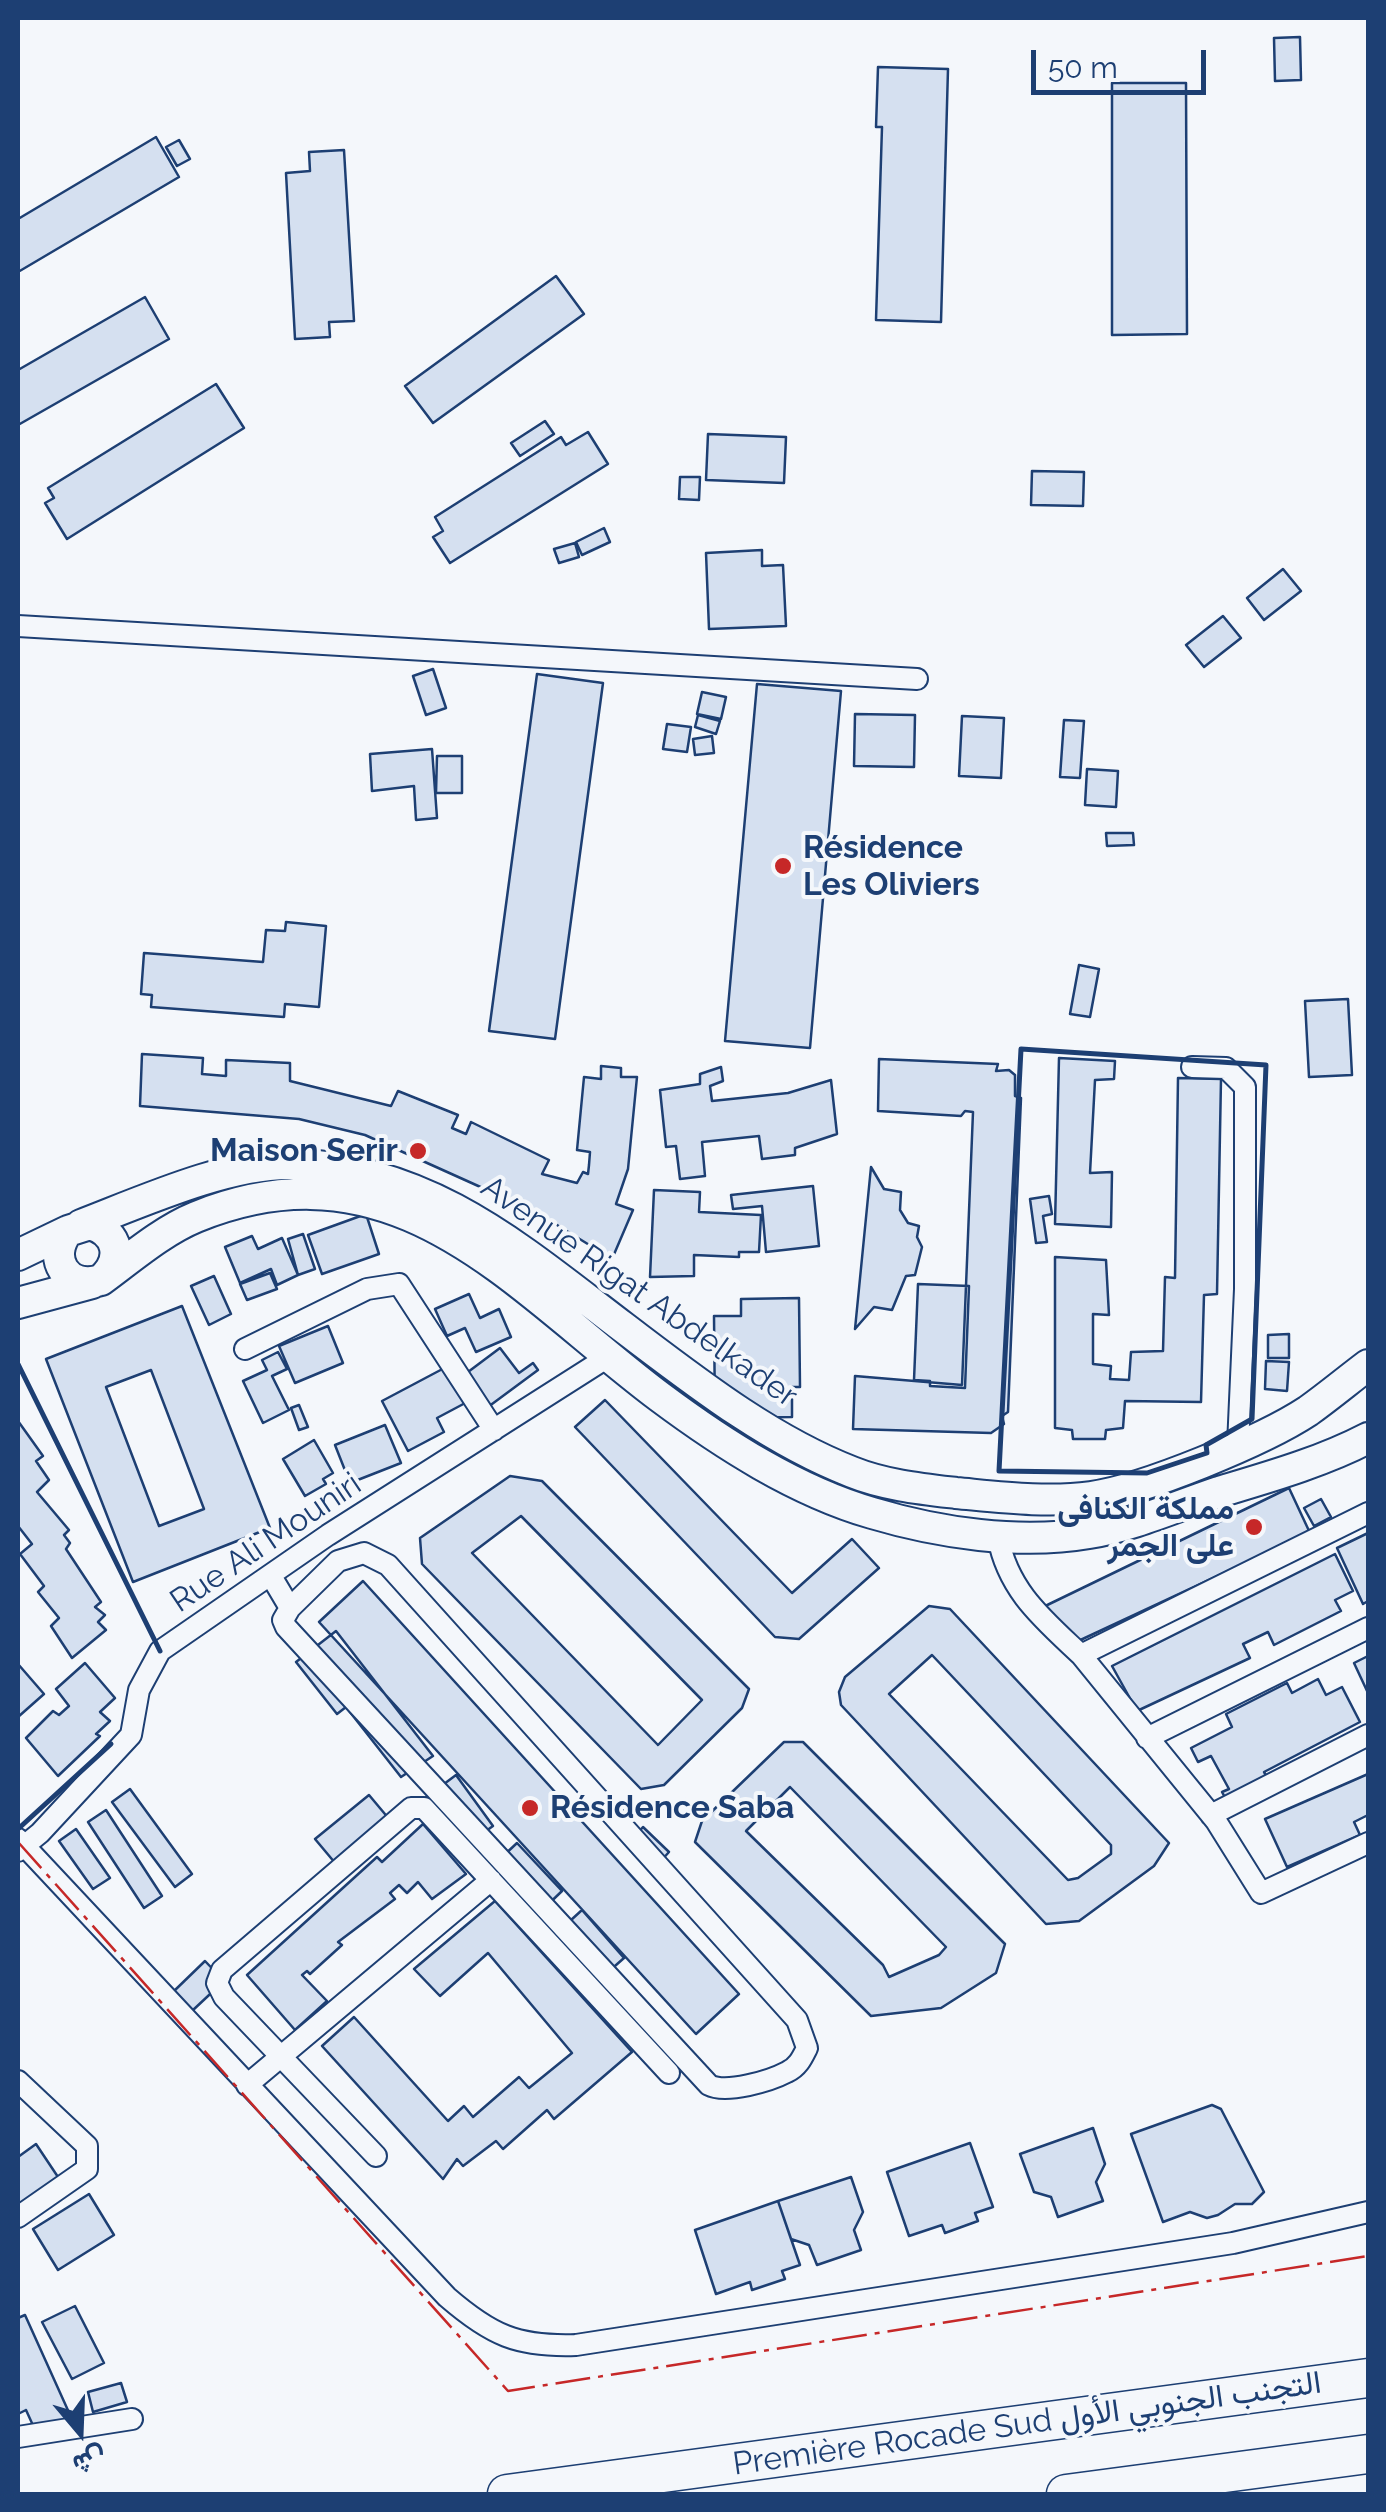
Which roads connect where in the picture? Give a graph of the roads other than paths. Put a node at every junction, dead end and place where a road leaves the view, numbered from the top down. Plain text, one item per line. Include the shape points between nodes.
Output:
1 (18, 626) edge
2 (917, 679) dead end
3 (1192, 1067) dead end
4 (74, 1228) junction
5 (24, 1246) edge
6 (98, 1281) junction
7 (18, 1303) edge
8 (244, 1348) dead end
9 (611, 1355) junction
10 (1368, 1365) edge
11 (494, 1430) junction
12 (1368, 1438) edge
13 (1238, 1445) junction
14 (1368, 1514) edge
15 (998, 1537) junction
16 (271, 1576) junction
17 (290, 1608) junction
18 (1368, 1628) edge
19 (1081, 1655) junction
20 (1368, 1735) edge
21 (1147, 1738) junction
22 (1211, 1815) junction
23 (1368, 1843) edge
24 (20, 1845) edge
25 (491, 1880) junction
26 (282, 2055) junction
27 (669, 2073) dead end
28 (18, 2081) edge
29 (247, 2085) junction
30 (376, 2156) dead end
31 (1368, 2212) edge
32 (18, 2217) edge
33 (1368, 2362) edge
34 (1368, 2378) edge
35 (1286, 2387) junction
36 (132, 2420) dead end
37 (18, 2436) edge
38 (1368, 2454) edge
39 (507, 2494) edge
40 (1066, 2494) edge

1 - 2 street
3 - 13 street via 1226,1068 1244,1087 1246,1288
4 - 5 street, Avenue Rigat Abdelkader
4 - 6 street via 58,1247 60,1268 74,1281
4 - 6 street via 100,1227 114,1242 115,1263
4 - 13 street, Avenue Rigat Abdelkader via 234,1172 287,1164 342,1170 450,1203 504,1236 679,1370 852,1472 1004,1498 1092,1497
6 - 7 street
6 - 9 street via 192,1219 272,1196 323,1194 428,1222 513,1277
8 - 11 street via 367,1288 399,1284
9 - 11 street, Rue Ali Mouniri
9 - 15 street via 716,1436 806,1488 870,1513
10 - 13 street, Avenue Rigat Abdelkader via 1306,1412
11 - 16 street, Rue Ali Mouniri
12 - 15 street via 1090,1533
14 - 19 street
15 - 19 street via 1026,1602
16 - 17 street
16 - 24 street, Rue Ali Mouniri via 160,1651 139,1690 131,1735
17 - 17 street via 286,1626 709,2084 723,2089 787,2072 800,2062 807,2048 796,2020 388,1566 364,1554 338,1561
18 - 21 street
19 - 21 street
20 - 22 street
21 - 22 street
22 - 23 street via 1261,1893
24 - 29 street
25 - 26 street
25 - 26 street via 424,1808 405,1811 219,1976 224,1997
25 - 27 street
26 - 29 street
26 - 30 street
28 - 32 street via 86,2146 88,2169
29 - 31 street via 447,2297 502,2337 536,2346 1233,2243
33 - 35 highway
34 - 35 highway, Première Rocade Sud التجنب الجنوبي الأول
35 - 39 highway, Première Rocade Sud التجنب الجنوبي الأول
36 - 37 street
38 - 40 highway

